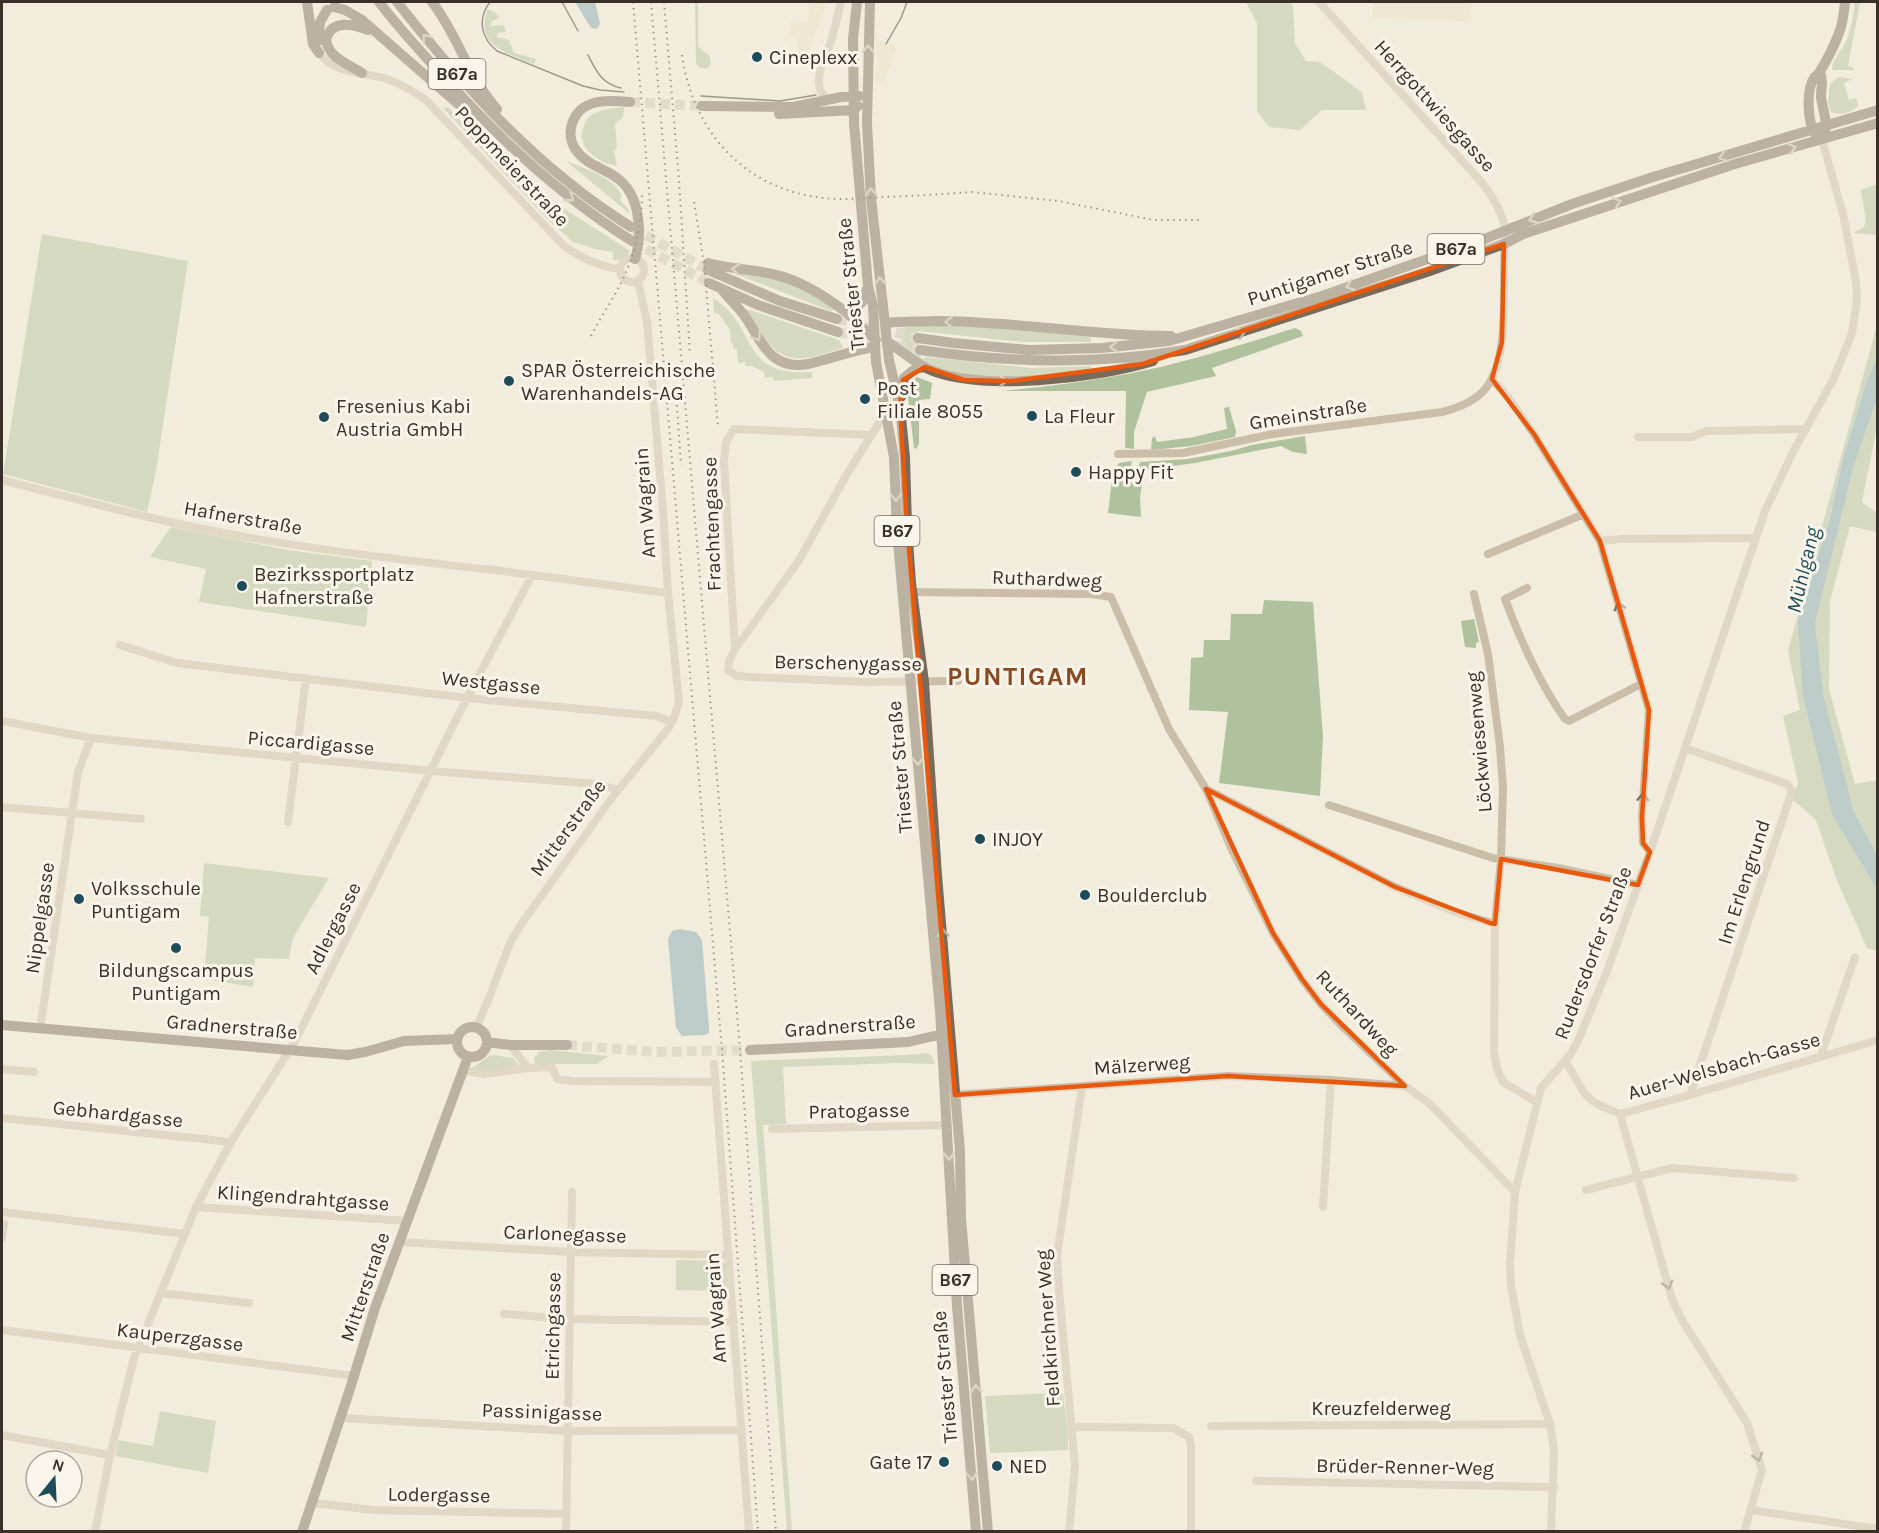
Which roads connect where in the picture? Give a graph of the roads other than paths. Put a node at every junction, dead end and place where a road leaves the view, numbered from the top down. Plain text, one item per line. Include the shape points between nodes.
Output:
1 (308, 2) edge
2 (379, 2) edge
3 (397, 2) edge
4 (432, 2) edge
5 (841, 2) edge
6 (857, 2) edge
7 (870, 2) edge
8 (1319, 2) edge
9 (1845, 2) edge
10 (334, 6) edge
11 (374, 33) junction
12 (320, 53) junction
13 (1820, 72) junction
14 (362, 73) junction
15 (853, 96) junction
16 (869, 97) junction
17 (827, 99) junction
18 (630, 102) tunnel mouth
19 (702, 106) tunnel mouth
20 (720, 107) junction
21 (854, 110) junction
22 (1878, 110) edge
23 (480, 117) junction
24 (1878, 123) edge
25 (1826, 126) junction
26 (1812, 131) junction
27 (1822, 140) junction
28 (522, 142) junction
29 (634, 224) junction
30 (1506, 230) junction
31 (632, 242) tunnel mouth
32 (1504, 244) junction
33 (635, 256) junction
34 (620, 269) junction
35 (638, 281) junction
36 (709, 283) tunnel mouth
37 (868, 286) junction
38 (722, 290) junction
39 (846, 312) junction
40 (837, 319) tunnel mouth
41 (838, 332) tunnel mouth
42 (880, 336) junction
43 (1192, 336) junction
44 (918, 338) tunnel mouth
45 (920, 350) tunnel mouth
46 (1185, 350) junction
47 (925, 367) junction
48 (1492, 379) junction
49 (900, 407) junction
50 (885, 408) junction
51 (1806, 429) junction
52 (871, 435) junction
53 (1638, 436) dead end
54 (1118, 454) dead end
55 (2, 480) edge
56 (1584, 514) junction
57 (1756, 538) junction
58 (1600, 541) junction
59 (1488, 554) dead end
60 (532, 575) junction
61 (1527, 588) dead end
62 (912, 592) junction
63 (668, 593) junction
64 (1474, 594) dead end
65 (120, 645) dead end
66 (735, 649) junction
67 (306, 678) junction
68 (958, 681) dead end
69 (910, 682) junction
70 (924, 682) junction
71 (1641, 684) junction
72 (467, 698) junction
73 (2, 721) edge
74 (672, 722) junction
75 (91, 738) junction
76 (1685, 748) junction
77 (295, 758) junction
78 (432, 771) junction
79 (1206, 789) junction
80 (618, 790) junction
81 (1329, 805) dead end
82 (2, 807) edge
83 (72, 813) junction
84 (141, 819) dead end
85 (288, 822) dead end
86 (1650, 852) junction
87 (1501, 859) junction
88 (1638, 885) junction
89 (1495, 924) junction
90 (1855, 957) dead end
91 (2, 1025) edge
92 (476, 1028) junction
93 (40, 1029) junction
94 (946, 1034) junction
95 (457, 1039) junction
96 (1878, 1040) edge
97 (487, 1042) junction
98 (510, 1045) junction
99 (567, 1045) tunnel mouth
100 (290, 1050) junction
101 (750, 1050) tunnel mouth
102 (1821, 1055) junction
103 (468, 1057) junction
104 (1566, 1062) junction
105 (714, 1064) dead end
106 (528, 1068) junction
107 (2, 1070) edge
108 (463, 1070) junction
109 (34, 1072) dead end
110 (1331, 1080) junction
111 (716, 1082) junction
112 (1405, 1086) junction
113 (1082, 1087) junction
114 (955, 1095) junction
115 (1690, 1095) junction
116 (1536, 1102) junction
117 (1620, 1114) junction
118 (2, 1118) edge
119 (947, 1125) junction
120 (772, 1129) dead end
121 (231, 1142) junction
122 (1638, 1176) junction
123 (1794, 1178) dead end
124 (1587, 1190) dead end
125 (572, 1192) dead end
126 (1515, 1192) junction
127 (196, 1207) junction
128 (1323, 1207) dead end
129 (2, 1212) edge
130 (407, 1221) junction
131 (4, 1224) dead end
132 (185, 1234) junction
133 (2, 1238) edge
134 (399, 1242) junction
135 (570, 1252) junction
136 (729, 1256) junction
137 (160, 1293) junction
138 (249, 1303) dead end
139 (504, 1314) dead end
140 (569, 1319) junction
141 (734, 1322) junction
142 (2, 1330) edge
143 (137, 1348) junction
144 (354, 1376) junction
145 (340, 1418) junction
146 (1550, 1424) junction
147 (1211, 1426) dead end
148 (1072, 1427) junction
149 (742, 1430) junction
150 (568, 1431) junction
151 (2, 1435) edge
152 (110, 1455) junction
153 (1256, 1481) dead end
154 (1554, 1487) junction
155 (313, 1503) junction
156 (1751, 1510) junction
157 (565, 1514) junction
158 (1878, 1529) edge
159 (95, 1532) edge
160 (302, 1532) edge
161 (566, 1532) edge
162 (749, 1532) edge
163 (976, 1532) edge
164 (987, 1532) edge
165 (1070, 1532) edge
166 (1191, 1532) edge
167 (1551, 1532) edge
168 (1744, 1532) edge

1 - 10 main road via 319,9
1 - 12 main road via 313,44
2 - 23 main road, B67a
28 -> 3 main road, B67a via 477,97
4 - 28 main road via 484,93
5 - 17 street via 820,68 819,81
6 - 15 main road, Triester Straße / B67
16 -> 7 main road, Triester Straße / B67
8 - 30 street, Herrgottwiesgasse via 1483,184 1492,195
9 - 13 main road via 1840,30
10 - 11 main road via 354,15
10 - 12 main road via 323,14 318,31
11 - 14 main road via 342,24 327,35 326,43 332,54
11 - 23 main road via 468,113
12 - 14 street, Poppmeierstraße via 334,67
13 - 25 main road
13 - 26 main road via 1810,93
14 - 34 street, Poppmeierstraße via 397,82 426,100 563,245 593,261
15 - 16 main road
15 - 17 main road
15 - 21 main road, Triester Straße / B67
16 - 21 main road
42 -> 16 main road, Triester Straße / B67 via 867,123
17 - 20 main road via 793,106
18 - 29 main road via 606,101 585,106 574,117 570,135 580,155 624,185 634,201
19 - 20 main road
20 - 21 main road via 779,114
21 - 37 main road, Triester Straße / B67
22 - 25 main road, Puntigamer Straße / B67a
23 -> 31 main road, B67a via 555,187
24 - 27 main road, Puntigamer Straße / B67a
25 - 26 main road, Puntigamer Straße / B67a
25 - 27 main road
26 - 27 main road
26 -> 30 main road, Puntigamer Straße / B67a via 1653,177
32 -> 27 main road, Puntigamer Straße / B67a via 1647,192
27 - 51 street, Rudersdorfer Straße via 1843,214 1857,300 1844,355
28 - 29 main road, B67a via 569,183
29 - 33 main road
30 - 32 street, Herrgottwiesgasse
30 -> 43 main road, Puntigamer Straße / B67a via 1323,296
46 -> 32 main road, Puntigamer Straße / B67a
32 - 48 street, Gmeinstraße via 1502,342
33 - 34 street
33 - 35 street via 644,268
34 - 35 street via 626,280
35 - 63 street, Am Wagrain via 647,322
36 - 38 main road
37 - 39 main road via 862,304
37 - 42 main road, Triester Straße / B67
38 - 41 main road
38 -> 42 main road via 765,348 784,363 808,364 854,350
39 -> 40 main road via 794,280 772,273 708,267 780,301
39 - 42 main road
43 -> 42 main road via 1139,336 948,321
42 - 47 main road
42 - 49 main road, Triester Straße / B67
42 - 50 main road, Triester Straße / B67
43 -> 44 main road, Puntigamer Straße / B67a via 1147,345 1029,350
45 - 46 main road, Puntigamer Straße / B67a via 956,356 1092,361
47 -> 46 main road via 964,380 1012,381 1104,372
47 - 49 main road via 916,368 904,378
48 - 54 street, Gmeinstraße via 1471,401 1442,412 1273,434 1183,453
48 - 56 street via 1509,397
49 - 62 main road, Triester Straße / B67
50 - 52 street
50 -> 69 main road, Triester Straße / B67 via 894,457
51 - 53 street via 1706,431 1692,437
51 - 57 street, Rudersdorfer Straße
52 - 66 street via 798,562
52 - 66 street, Frachtengasse via 734,429 726,442 724,461
55 - 60 street, Hafnerstraße via 203,529
56 - 58 street
56 - 59 street
57 - 58 street
57 - 76 street, Rudersdorfer Straße
71 -> 58 street
60 - 63 street, Hafnerstraße
60 - 72 street, Adlergasse
61 - 71 street via 1505,599 1540,676 1565,719 1569,721
62 - 70 main road, Triester Straße / B67
62 - 79 street, Ruthardweg via 1111,597 1169,729
63 - 74 street, Am Wagrain via 679,694
64 - 87 street, Löckwiesenweg via 1488,654 1500,747
65 - 67 street, Westgasse via 177,663
66 - 69 street, Berschenygasse via 728,670 737,676
67 - 72 street, Westgasse
67 - 77 street
68 - 70 street, Berschenygasse
69 - 70 street, Berschenygasse
69 -> 94 main road, Triester Straße / B67
94 -> 70 main road, Triester Straße / B67
86 -> 71 street via 1643,843 1642,796 1649,717
72 - 74 street, Westgasse via 656,716
72 - 78 street, Adlergasse
73 - 75 street, Piccardigasse
74 - 80 street, Mitterstraße
75 - 77 street, Piccardigasse
75 - 83 street, Nippelgasse via 78,772
76 - 86 street, Rudersdorfer Straße
76 - 115 street, Im Erlengrund via 1787,784 1792,791
77 - 78 street, Piccardigasse
77 - 85 street
78 - 80 street, Piccardigasse via 597,784
78 - 100 street, Adlergasse
79 - 89 street via 1395,887
79 - 112 street, Ruthardweg via 1273,933 1302,979 1334,1018
80 - 92 street, Mitterstraße via 510,943
81 - 87 street
82 - 83 street
83 - 84 street
83 - 93 street, Nippelgasse
86 - 88 street, Rudersdorfer Straße
87 - 88 street
87 - 89 street, Löckwiesenweg
88 - 104 street, Rudersdorfer Straße via 1595,1001
89 - 116 street, Löckwiesenweg via 1494,1057 1503,1082
90 - 102 street
91 - 93 main road, Gradnerstraße
92 - 95 main road via 464,1029
92 - 97 main road via 485,1034
93 - 100 main road, Gradnerstraße
94 - 101 main road, Gradnerstraße via 908,1042
94 - 114 main road, Triester Straße / B67
94 - 119 main road, Triester Straße / B67
95 - 100 main road, Gradnerstraße via 404,1041 346,1055
95 - 103 main road via 458,1050
96 - 102 street, Auer-Welsbach-Gasse
97 - 98 main road
97 - 103 main road via 482,1054
98 - 99 main road
98 - 106 street
100 - 121 street, Adlergasse
102 - 115 street, Auer-Welsbach-Gasse
103 - 108 main road, Mitterstraße
104 - 116 street, Rudersdorfer Straße via 1546,1081
104 - 117 street, Auer-Welsbach-Gasse via 1590,1099
105 - 111 street, Am Wagrain
106 - 108 street via 484,1074
106 - 111 street via 552,1067 557,1079 573,1082
107 - 109 street
108 - 130 main road, Mitterstraße
110 - 112 street, Mälzerweg
110 - 113 street, Mälzerweg via 1219,1076
110 - 128 street
111 - 136 street, Am Wagrain
112 - 126 street, Ruthardweg via 1430,1103
113 - 114 street, Mälzerweg
113 - 148 street, Feldkirchner Weg via 1057,1255
164 -> 114 main road, Triester Straße / B67 via 961,1219
115 - 117 street, Auer-Welsbach-Gasse
116 - 126 street, Rudersdorfer Straße
117 - 122 street
118 - 121 street, Gebhardgasse
119 - 120 street, Pratogasse
119 -> 163 main road, Triester Straße / B67
121 - 127 street, Adlergasse
122 - 123 street via 1672,1168
122 - 124 street
122 -> 156 street via 1672,1299 1747,1423 1762,1470
125 - 135 street, Etrichgasse
126 - 146 street, Rudersdorfer Straße via 1510,1264 1515,1315
127 - 130 street, Klingendrahtgasse
127 - 132 street, Adlergasse
129 - 132 street
130 - 134 main road, Mitterstraße
131 - 133 street
132 - 137 street, Adlergasse
134 - 135 street, Carlonegasse
134 - 144 main road, Mitterstraße
135 - 136 street, Carlonegasse
135 - 140 street, Etrichgasse
136 - 141 street, Am Wagrain
137 - 138 street
137 - 143 street, Adlergasse
139 - 140 street
140 - 141 street
140 - 150 street, Etrichgasse
141 - 149 street, Am Wagrain
142 - 143 street, Kauperzgasse
143 - 144 street, Kauperzgasse
143 - 152 street, Adlergasse
144 - 145 main road, Mitterstraße
145 - 150 street, Passinigasse
145 - 155 main road, Mitterstraße
146 - 147 street, Kreuzfelderweg
146 - 154 street, Rudersdorfer Straße
148 - 165 street, Feldkirchner Weg via 1075,1466
148 - 166 street via 1173,1428 1189,1437
149 - 150 street, Passinigasse
149 - 162 street, Am Wagrain
150 - 157 street, Etrichgasse
151 - 152 street
152 - 159 street, Adlergasse
153 - 154 street, Brüder-Renner-Weg
154 - 167 street, Rudersdorfer Straße
155 - 157 street, Lodergasse via 374,1510
155 - 160 main road, Mitterstraße
156 - 158 street
156 - 168 street
157 - 161 street, Etrichgasse

